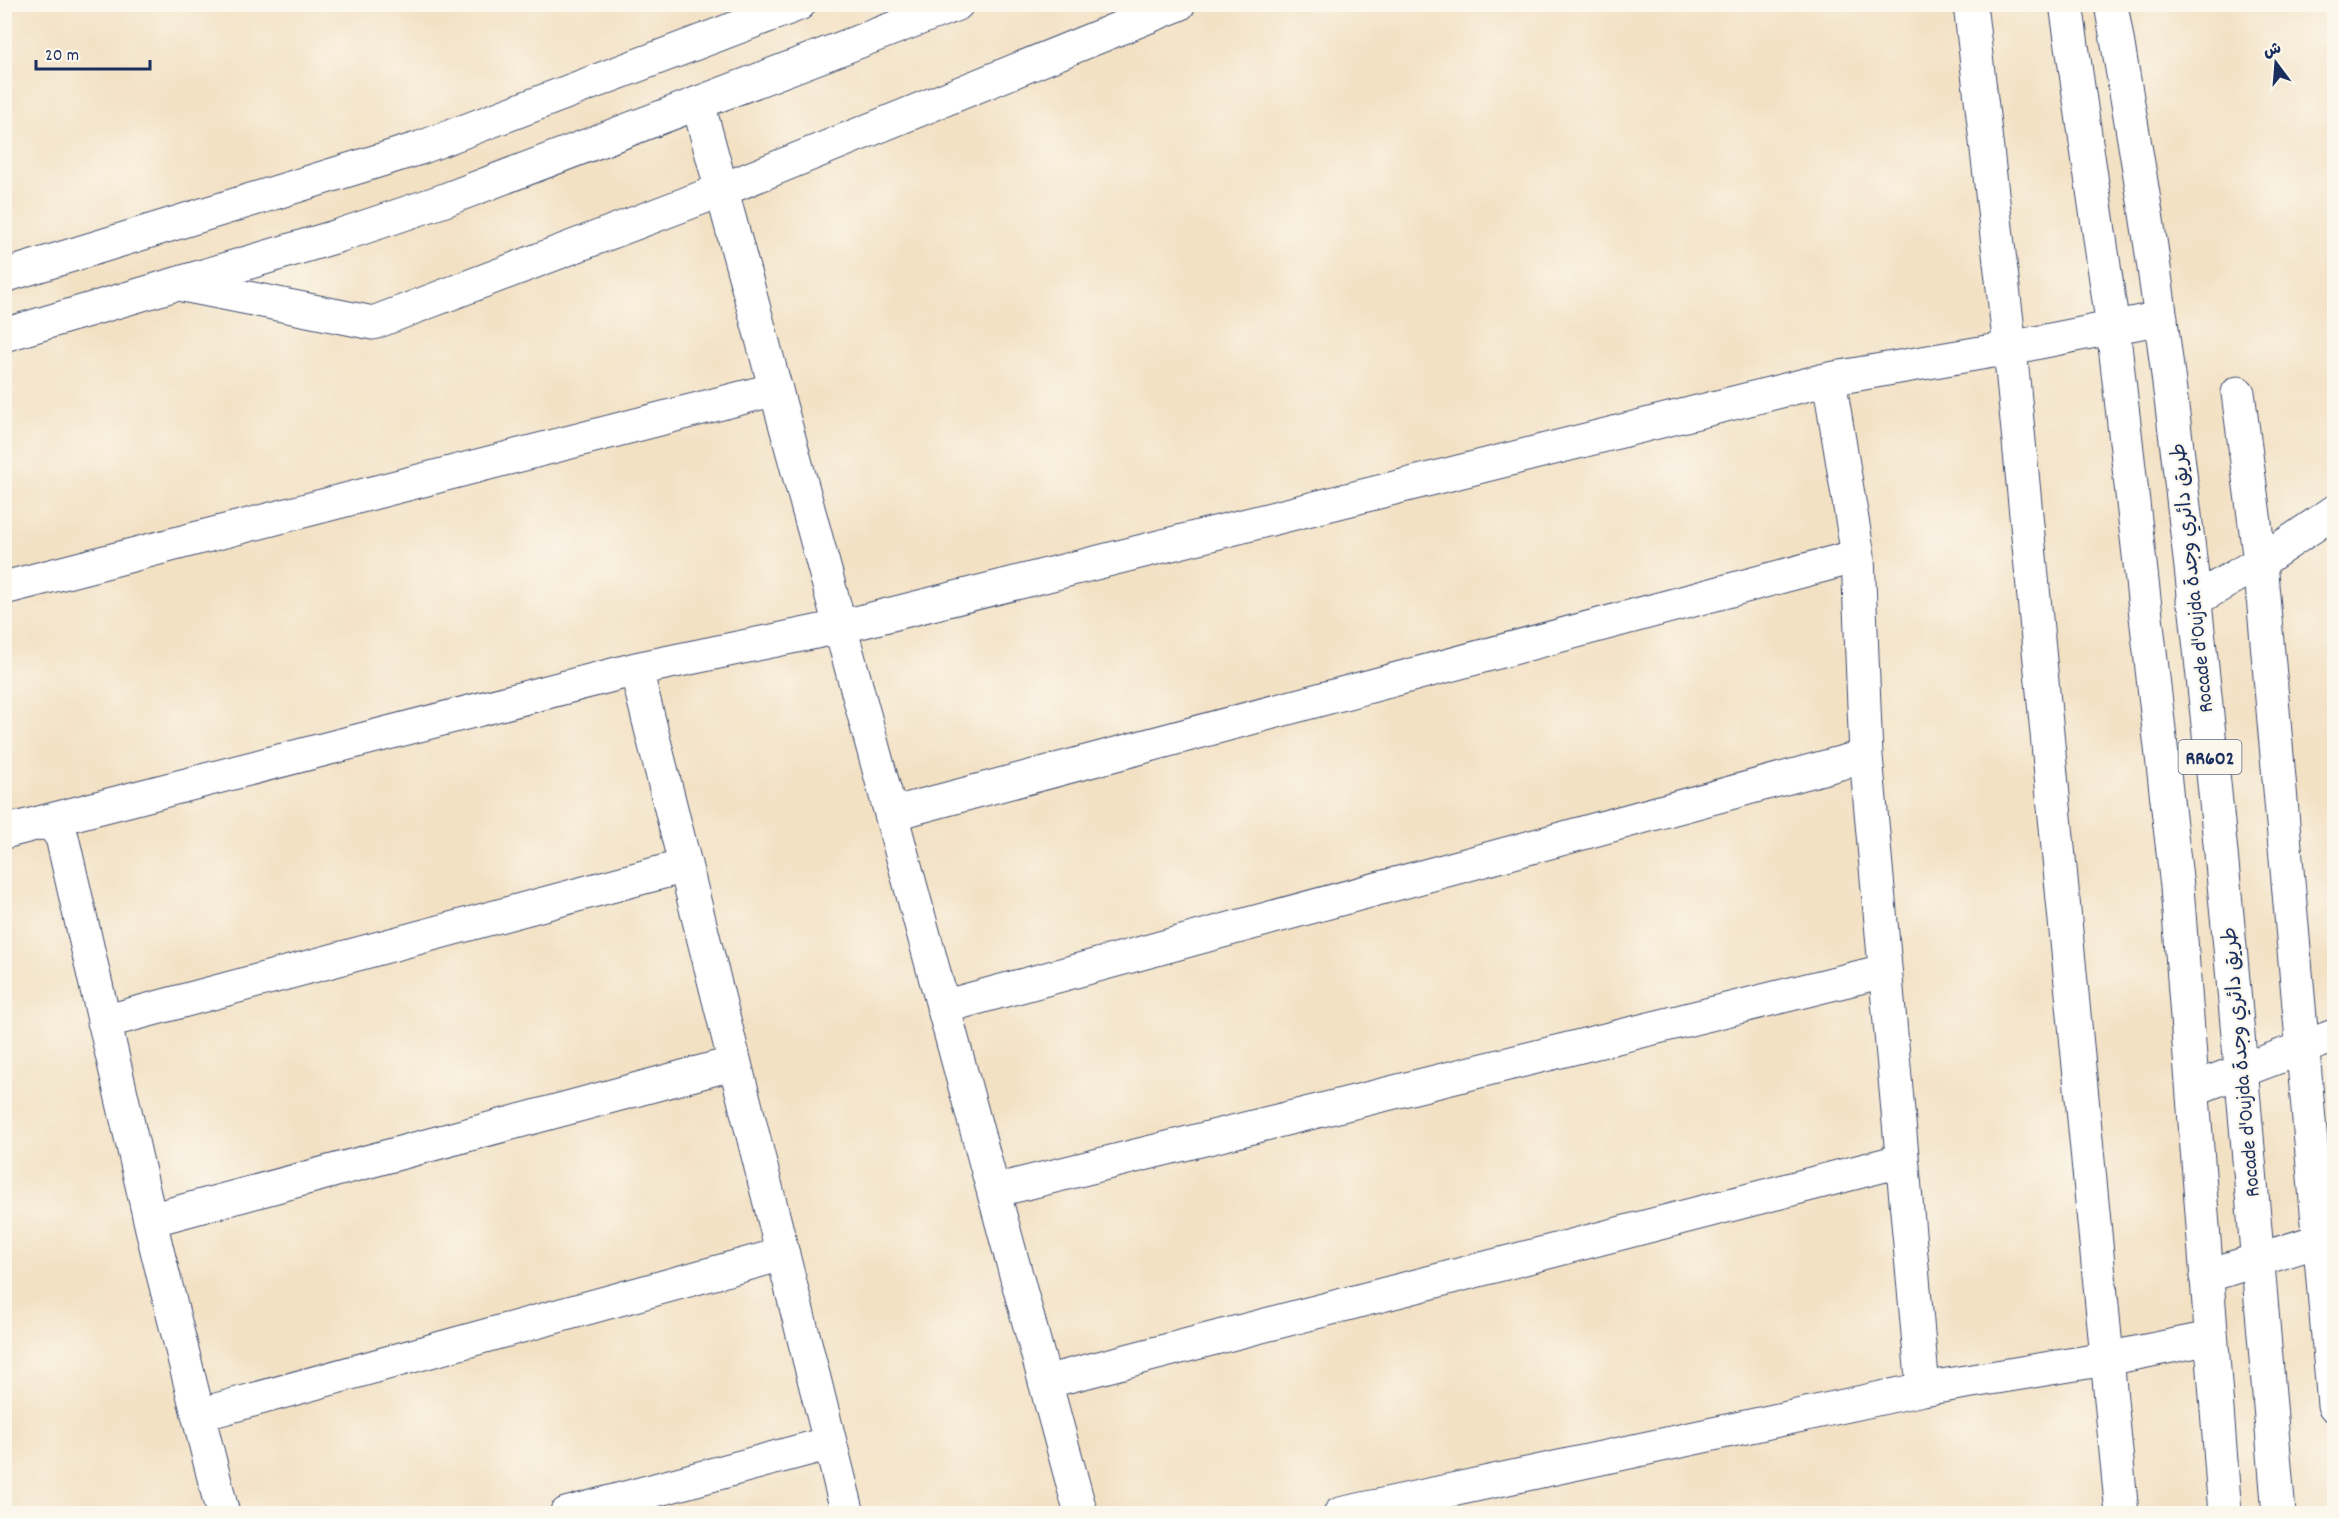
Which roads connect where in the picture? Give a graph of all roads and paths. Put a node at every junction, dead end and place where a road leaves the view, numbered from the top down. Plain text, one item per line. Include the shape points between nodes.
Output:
1 (799, 4) edge
2 (957, 4) edge
3 (1179, 4) edge
4 (1970, 4) edge
5 (2066, 4) edge
6 (2111, 4) edge
7 (698, 103) junction
8 (722, 190) junction
9 (4, 276) edge
10 (178, 284) junction
11 (2161, 318) junction
12 (2113, 327) junction
13 (4, 335) edge
14 (2010, 348) junction
15 (1829, 379) junction
16 (776, 389) junction
17 (2238, 393) dead end
18 (2334, 512) edge
19 (1858, 556) junction
20 (2260, 562) junction
21 (4, 588) edge
22 (2193, 601) junction
23 (840, 627) junction
24 (636, 669) junction
25 (1866, 756) junction
26 (891, 814) junction
27 (43, 823) junction
28 (4, 832) edge
29 (686, 866) junction
30 (1884, 971) junction
31 (943, 1007) junction
32 (104, 1022) junction
33 (2334, 1036) edge
34 (2303, 1050) junction
35 (735, 1063) junction
36 (2242, 1072) junction
37 (2193, 1089) junction
38 (1900, 1161) junction
39 (994, 1191) junction
40 (150, 1220) junction
41 (2327, 1239) edge
42 (783, 1254) junction
43 (2257, 1262) junction
44 (2206, 1276) junction
45 (2211, 1338) junction
46 (2106, 1359) junction
47 (1045, 1382) junction
48 (1923, 1389) junction
49 (2334, 1405) edge
50 (198, 1415) junction
51 (830, 1443) junction
52 (223, 1514) edge
53 (566, 1514) edge
54 (848, 1514) edge
55 (1081, 1514) edge
56 (1340, 1514) edge
57 (2122, 1514) edge
58 (2225, 1514) edge
59 (2279, 1514) edge

1 - 9 main road via 420,148
2 - 7 main road
3 - 8 main road
4 - 14 main road
5 - 12 main road, RR602
6 - 11 main road, Rocade d'Oujda طريق دائري وجدة / RR602
7 - 8 main road
7 - 10 main road via 442,201
8 - 10 main road via 373,323
8 - 16 main road
10 - 13 main road
11 - 12 main road
11 - 22 main road, Rocade d'Oujda طريق دائري وجدة / RR602
12 - 14 main road
12 - 37 main road, RR602 via 2177,887
14 - 15 main road
14 - 46 main road
15 - 19 main road
15 - 23 main road
16 - 21 main road
16 - 23 main road
17 - 20 main road
18 - 20 main road
19 - 25 main road
19 - 26 main road
20 - 22 main road
20 - 34 main road
22 - 36 main road, Rocade d'Oujda طريق دائري وجدة / RR602
23 - 24 main road
23 - 26 main road
24 - 27 main road
24 - 29 main road
25 - 30 main road
25 - 31 main road
26 - 31 main road
27 - 28 main road
27 - 32 main road via 53,825 62,837
29 - 32 main road
29 - 35 main road
30 - 38 main road
30 - 39 main road
31 - 39 main road
32 - 40 main road
33 - 34 main road
34 - 36 main road
34 - 41 main road
35 - 40 main road
35 - 42 main road
36 - 37 main road
36 - 43 main road, Rocade d'Oujda طريق دائري وجدة / RR602
37 - 44 main road, RR602
38 - 47 main road
38 - 48 main road
39 - 47 main road
40 - 50 main road
41 - 43 main road
41 - 49 main road
42 - 50 main road
42 - 51 main road
43 - 44 main road
43 - 59 main road, Rocade d'Oujda طريق دائري وجدة / RR602
44 - 45 main road, RR602
45 - 46 main road
45 - 58 main road, RR602
46 - 48 main road
46 - 57 main road
47 - 55 main road
48 - 56 main road
50 - 52 main road
51 - 53 main road
51 - 54 main road

